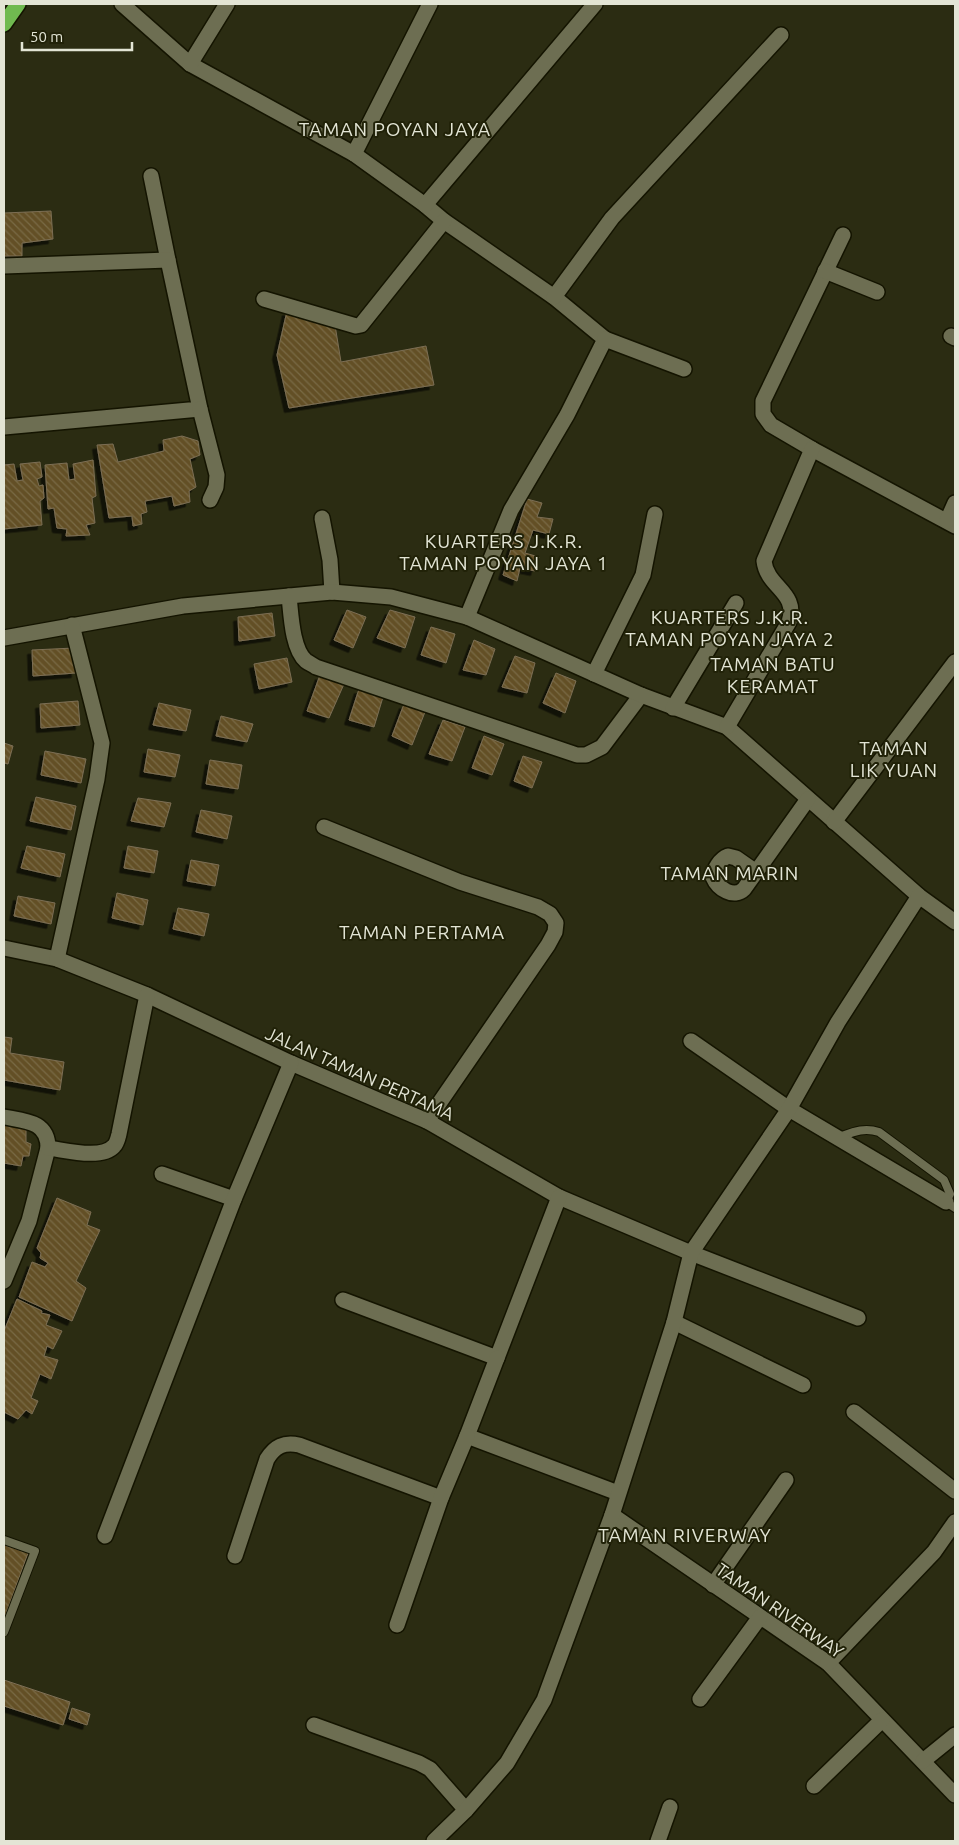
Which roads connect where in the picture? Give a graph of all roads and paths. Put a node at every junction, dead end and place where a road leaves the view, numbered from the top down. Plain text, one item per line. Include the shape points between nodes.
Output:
1 (18, 4) edge
2 (122, 4) edge
3 (227, 4) edge
4 (430, 4) edge
5 (596, 4) edge
6 (4, 24) edge
7 (781, 35) dead end
8 (190, 64) junction
9 (354, 154) junction
10 (151, 176) dead end
11 (425, 205) junction
12 (444, 221) junction
13 (843, 234) dead end
14 (168, 260) junction
15 (4, 266) edge
16 (826, 271) junction
17 (877, 292) dead end
18 (554, 297) junction
19 (264, 299) dead end
20 (605, 339) junction
21 (684, 370) dead end
22 (200, 409) junction
23 (4, 427) edge
24 (812, 449) junction
25 (210, 500) dead end
26 (955, 503) edge
27 (655, 514) dead end
28 (322, 518) dead end
29 (951, 524) edge
30 (332, 592) junction
31 (288, 596) junction
32 (736, 603) dead end
33 (467, 617) junction
34 (72, 625) junction
35 (4, 638) edge
36 (955, 662) edge
37 (594, 674) junction
38 (641, 695) junction
39 (672, 708) junction
40 (726, 727) junction
41 (808, 799) junction
42 (834, 822) junction
43 (324, 827) dead end
44 (756, 872) dead end
45 (919, 896) junction
46 (955, 922) edge
47 (4, 948) edge
48 (57, 959) junction
49 (148, 995) junction
50 (691, 1041) dead end
51 (291, 1063) junction
52 (789, 1109) junction
53 (4, 1117) edge
54 (427, 1121) junction
55 (837, 1138) junction
56 (48, 1148) junction
57 (162, 1174) dead end
58 (559, 1197) junction
59 (234, 1199) junction
60 (951, 1205) edge
61 (691, 1253) junction
62 (4, 1281) edge
63 (343, 1300) dead end
64 (858, 1318) dead end
65 (674, 1322) junction
66 (497, 1358) junction
67 (803, 1385) dead end
68 (854, 1412) dead end
69 (467, 1436) junction
70 (786, 1480) dead end
71 (955, 1491) edge
72 (618, 1493) junction
73 (441, 1498) junction
74 (612, 1515) junction
75 (955, 1522) edge
76 (105, 1536) dead end
77 (4, 1540) edge
78 (235, 1556) dead end
79 (713, 1585) junction
80 (760, 1617) junction
81 (397, 1625) dead end
82 (4, 1632) edge
83 (828, 1663) junction
84 (700, 1699) dead end
85 (882, 1720) junction
86 (314, 1725) dead end
87 (955, 1735) edge
88 (923, 1761) junction
89 (814, 1786) dead end
90 (955, 1795) edge
91 (670, 1807) dead end
92 (466, 1810) junction
93 (443, 1838) edge
94 (658, 1841) edge

1 - 6 highway
2 - 8 street
3 - 8 street
4 - 9 street
5 - 11 street
7 - 18 street via 612,218
8 - 9 street
9 - 11 street
10 - 14 street
11 - 12 street
12 - 18 street
12 - 19 street via 361,325
13 - 16 street
14 - 15 street
14 - 22 street
16 - 17 street
16 - 24 street via 762,407 771,425
18 - 20 street
20 - 21 street
20 - 33 street via 511,510
22 - 23 street
22 - 25 street via 217,475
24 - 29 street
24 - 40 street via 764,561 768,576 788,598 792,614
26 - 29 street
27 - 37 street via 643,575
28 - 30 street
30 - 31 street
30 - 33 street via 391,597
31 - 34 street via 183,606
31 - 38 street via 299,651 316,667 577,755 586,755 602,747
32 - 39 street
33 - 37 street
34 - 35 street
34 - 48 street via 102,743
36 - 42 street
37 - 38 street
38 - 39 street
39 - 40 street
40 - 41 street
41 - 42 street
41 - 44 street
42 - 45 street
43 - 54 street via 460,882 538,907 550,914 556,923 548,945
45 - 46 street
45 - 52 street via 838,1022
47 - 48 street, JALAN TAMAN PERTAMA
48 - 49 street, JALAN TAMAN PERTAMA
49 - 51 street, JALAN TAMAN PERTAMA
49 - 56 street via 115,1145 98,1154
50 - 52 street
51 - 54 street, JALAN TAMAN PERTAMA
51 - 59 street
52 - 55 street
52 - 61 street
53 - 56 street via 34,1123 48,1138
54 - 58 street, JALAN TAMAN PERTAMA
55 - 60 street
55 - 60 lane via 860,1130 879,1132 944,1180
56 - 62 street via 29,1221
57 - 59 street
58 - 61 street, JALAN TAMAN PERTAMA
58 - 66 street
59 - 76 street
61 - 64 street, JALAN TAMAN PERTAMA
61 - 65 street
63 - 66 street
65 - 67 street
65 - 72 street
66 - 69 street
68 - 71 street
69 - 72 street
69 - 73 street
70 - 79 street
72 - 74 street
73 - 78 street via 299,1445 280,1445 267,1459
73 - 81 street
74 - 79 street, TAMAN RIVERWAY
74 - 92 street via 544,1700 507,1763
75 - 83 street via 934,1552
77 - 82 lane via 35,1551
79 - 80 street, TAMAN RIVERWAY
80 - 83 street, TAMAN RIVERWAY
80 - 84 street
83 - 85 street, TAMAN RIVERWAY
85 - 88 street, TAMAN RIVERWAY
85 - 89 street
86 - 92 street via 430,1769
87 - 88 street
88 - 90 street, TAMAN RIVERWAY
91 - 94 street
92 - 93 street

